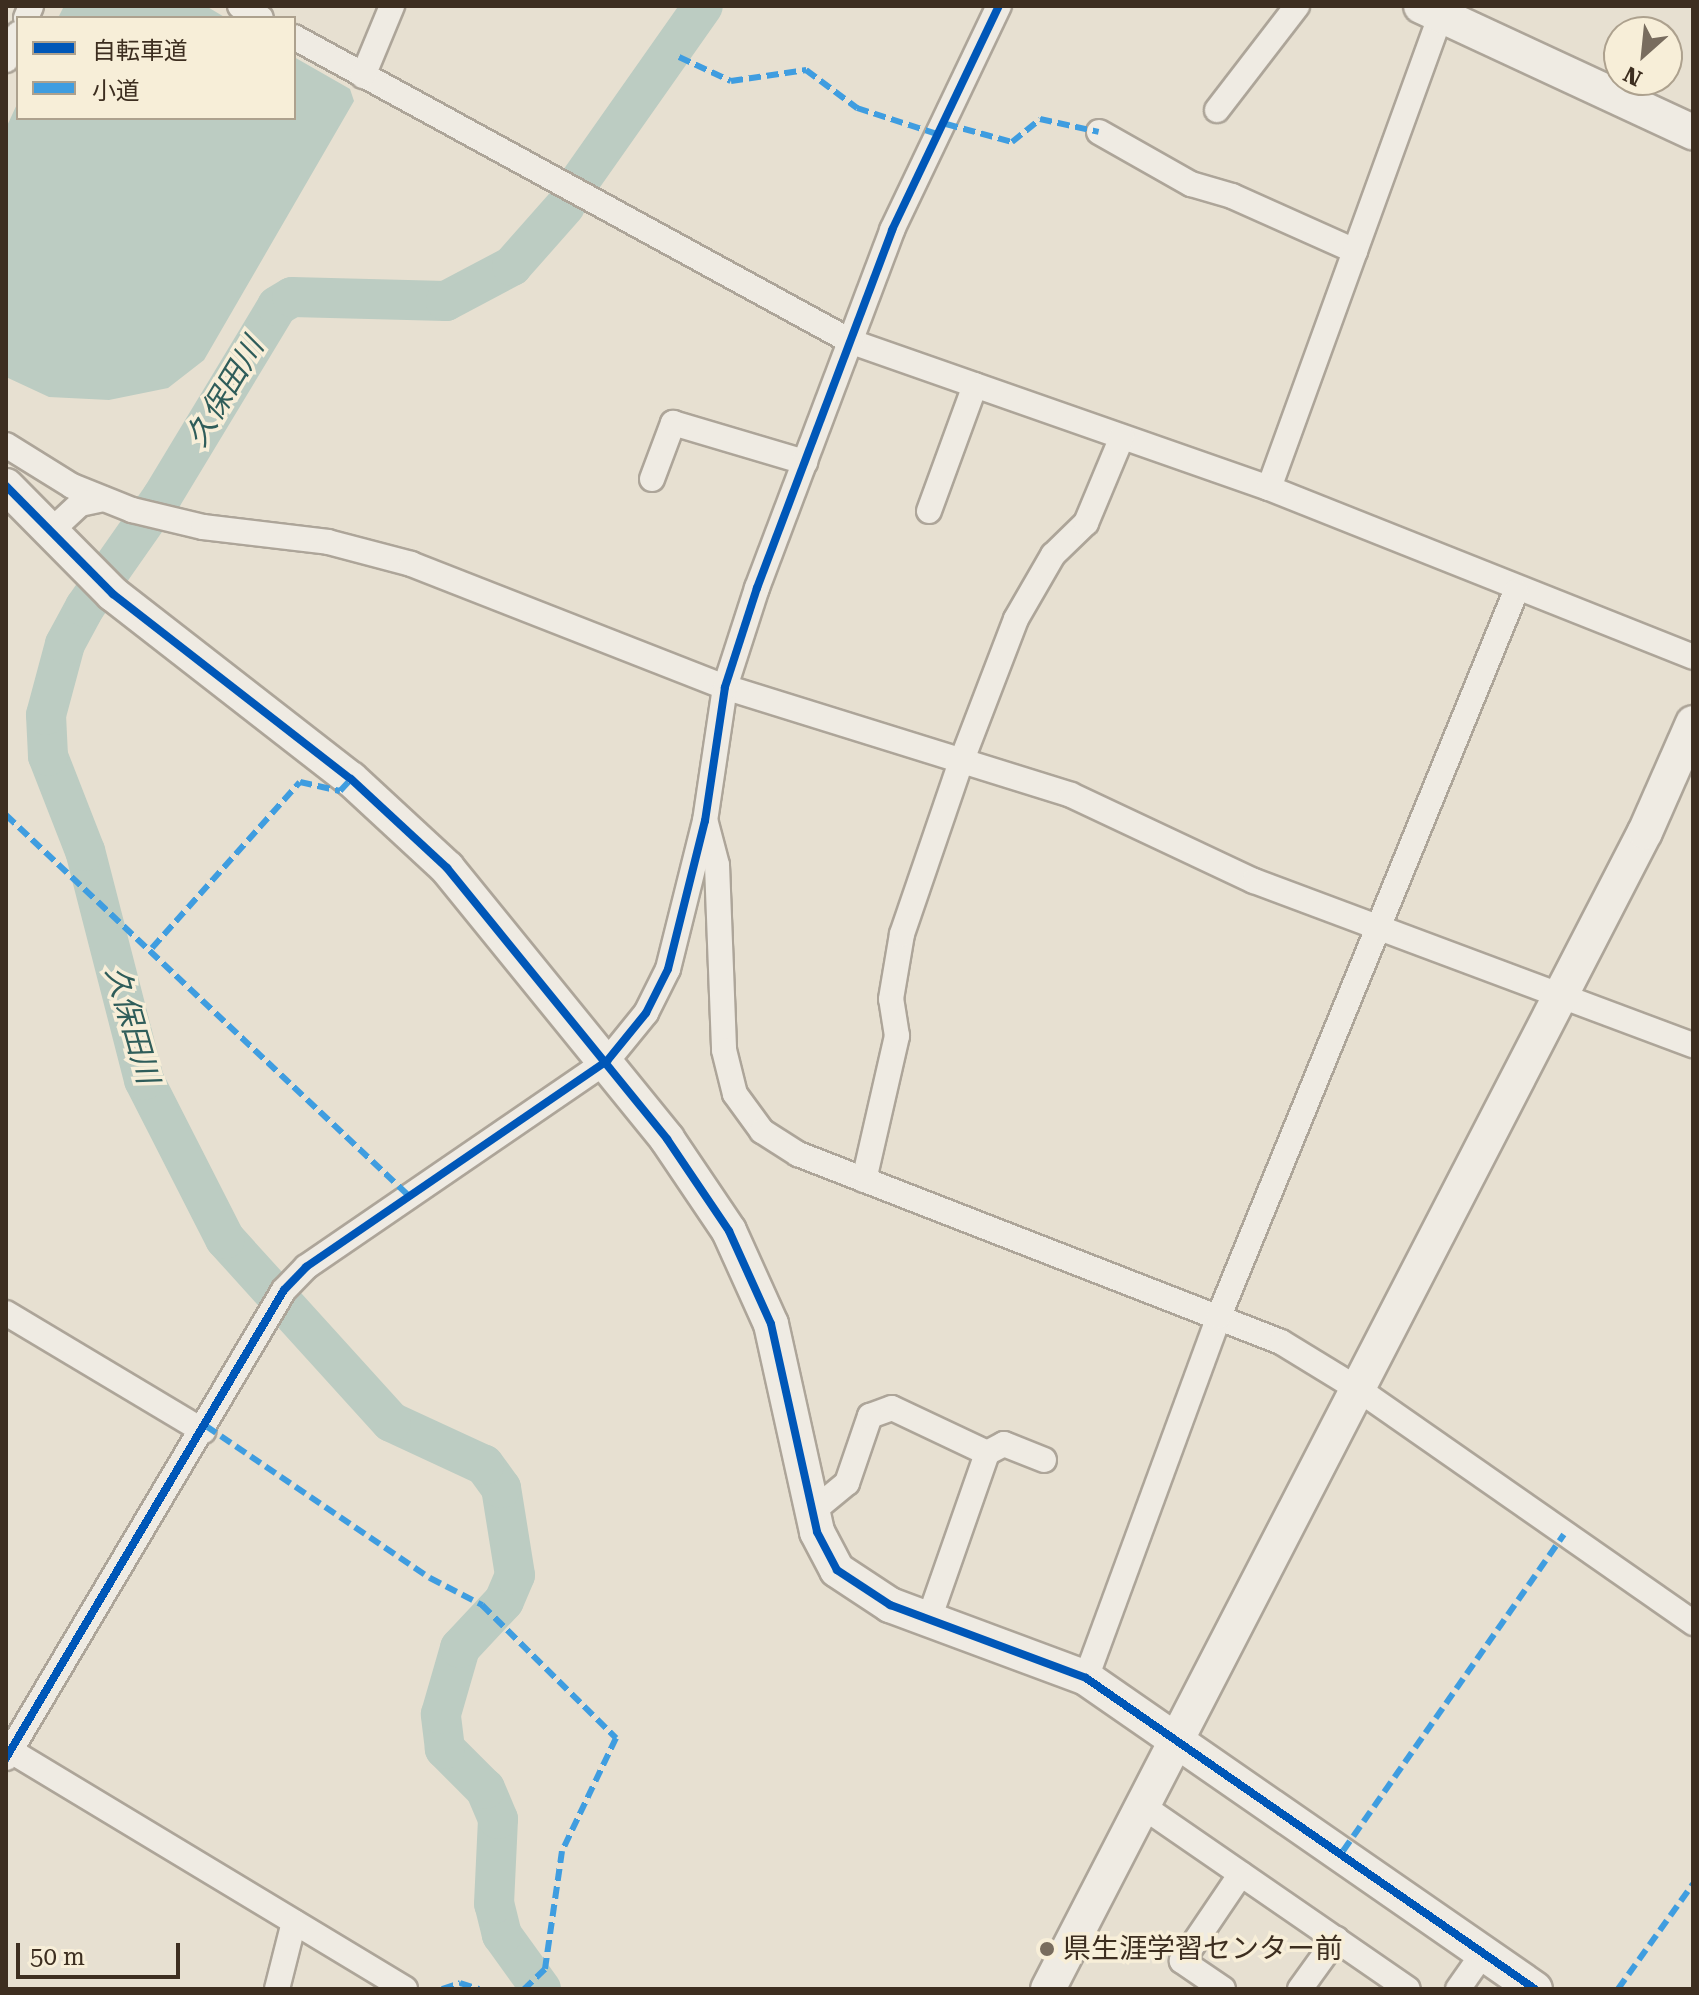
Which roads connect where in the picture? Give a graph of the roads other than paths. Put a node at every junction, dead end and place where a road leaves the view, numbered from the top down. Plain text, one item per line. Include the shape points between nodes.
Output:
1 (240, 6) edge
2 (392, 6) edge
3 (999, 6) edge
4 (1297, 6) edge
5 (1435, 9) edge
6 (258, 16) edge
7 (16, 38) edge
8 (296, 38) edge
9 (6, 60) edge
10 (363, 76) junction
11 (1638, 106) junction
12 (1217, 110) dead end
13 (1693, 123) edge
14 (1099, 132) dead end
15 (1693, 132) edge
16 (1355, 251) junction
17 (852, 342) junction
18 (975, 385) junction
19 (1122, 437) junction
20 (6, 445) edge
21 (805, 462) junction
22 (652, 479) dead end
23 (6, 486) edge
24 (1269, 488) junction
25 (103, 499) junction
26 (929, 511) dead end
27 (50, 532) junction
28 (1516, 591) junction
29 (1693, 657) edge
30 (725, 687) junction
31 (1693, 723) edge
32 (960, 765) junction
33 (705, 821) junction
34 (1377, 925) junction
35 (1560, 995) junction
36 (1693, 1045) edge
37 (607, 1061) junction
38 (864, 1180) junction
39 (6, 1313) edge
40 (1219, 1316) junction
41 (1358, 1389) junction
42 (203, 1431) junction
43 (987, 1453) junction
44 (1044, 1460) dead end
45 (813, 1511) junction
46 (929, 1619) junction
47 (1693, 1623) edge
48 (1086, 1678) junction
49 (1176, 1736) junction
50 (8, 1752) edge
51 (1141, 1805) junction
52 (1241, 1874) junction
53 (294, 1922) junction
54 (1336, 1939) junction
55 (1484, 1952) junction
56 (277, 1989) edge
57 (405, 1989) edge
58 (1048, 1989) edge
59 (1223, 1989) edge
60 (1300, 1989) edge
61 (1408, 1989) edge
62 (1458, 1989) edge
63 (1535, 1989) edge

1 - 6 street
2 - 10 street
3 - 17 street via 892,230
4 - 12 street
5 - 11 street
5 - 16 street
7 - 9 street
8 - 10 street
10 - 17 street
11 - 13 street
11 - 15 street
14 - 16 street via 1191,184 1232,196
16 - 24 street
17 - 18 street
17 - 21 street
18 - 19 street
18 - 26 street
19 - 24 street
19 - 32 street via 1086,523 1053,555 1016,619
20 - 25 street
21 - 22 street via 673,423
21 - 30 street
23 - 27 street
24 - 28 street
25 - 27 street via 80,504
25 - 30 street via 161,518 328,542 411,564
27 - 37 street via 102,585 387,809 447,868
28 - 29 street
28 - 34 street
30 - 32 street
30 - 33 street
31 - 35 street
32 - 34 street via 1071,795 1254,881
32 - 38 street via 902,934 891,999 897,1036
33 - 37 street via 668,969 646,1013
33 - 38 street via 717,865 724,1050 735,1094 762,1131 798,1154
34 - 35 street
34 - 40 street
35 - 36 street
35 - 41 street
37 - 42 street via 306,1267 278,1300
37 - 45 street via 729,1231 771,1324
38 - 40 street
39 - 42 street
40 - 41 street via 1281,1342
40 - 48 street
41 - 47 street
41 - 49 street
42 - 50 street
43 - 44 street via 1004,1444
43 - 45 street via 892,1408 870,1416 847,1483
43 - 46 street
45 - 46 street via 837,1570 860,1590
46 - 48 street
48 - 49 street
49 - 51 street
49 - 55 street
50 - 53 street
51 - 52 street
51 - 58 street
52 - 54 street
52 - 59 street via 1182,1961
53 - 56 street
53 - 57 street
54 - 60 street
54 - 61 street
55 - 62 street
55 - 63 street

